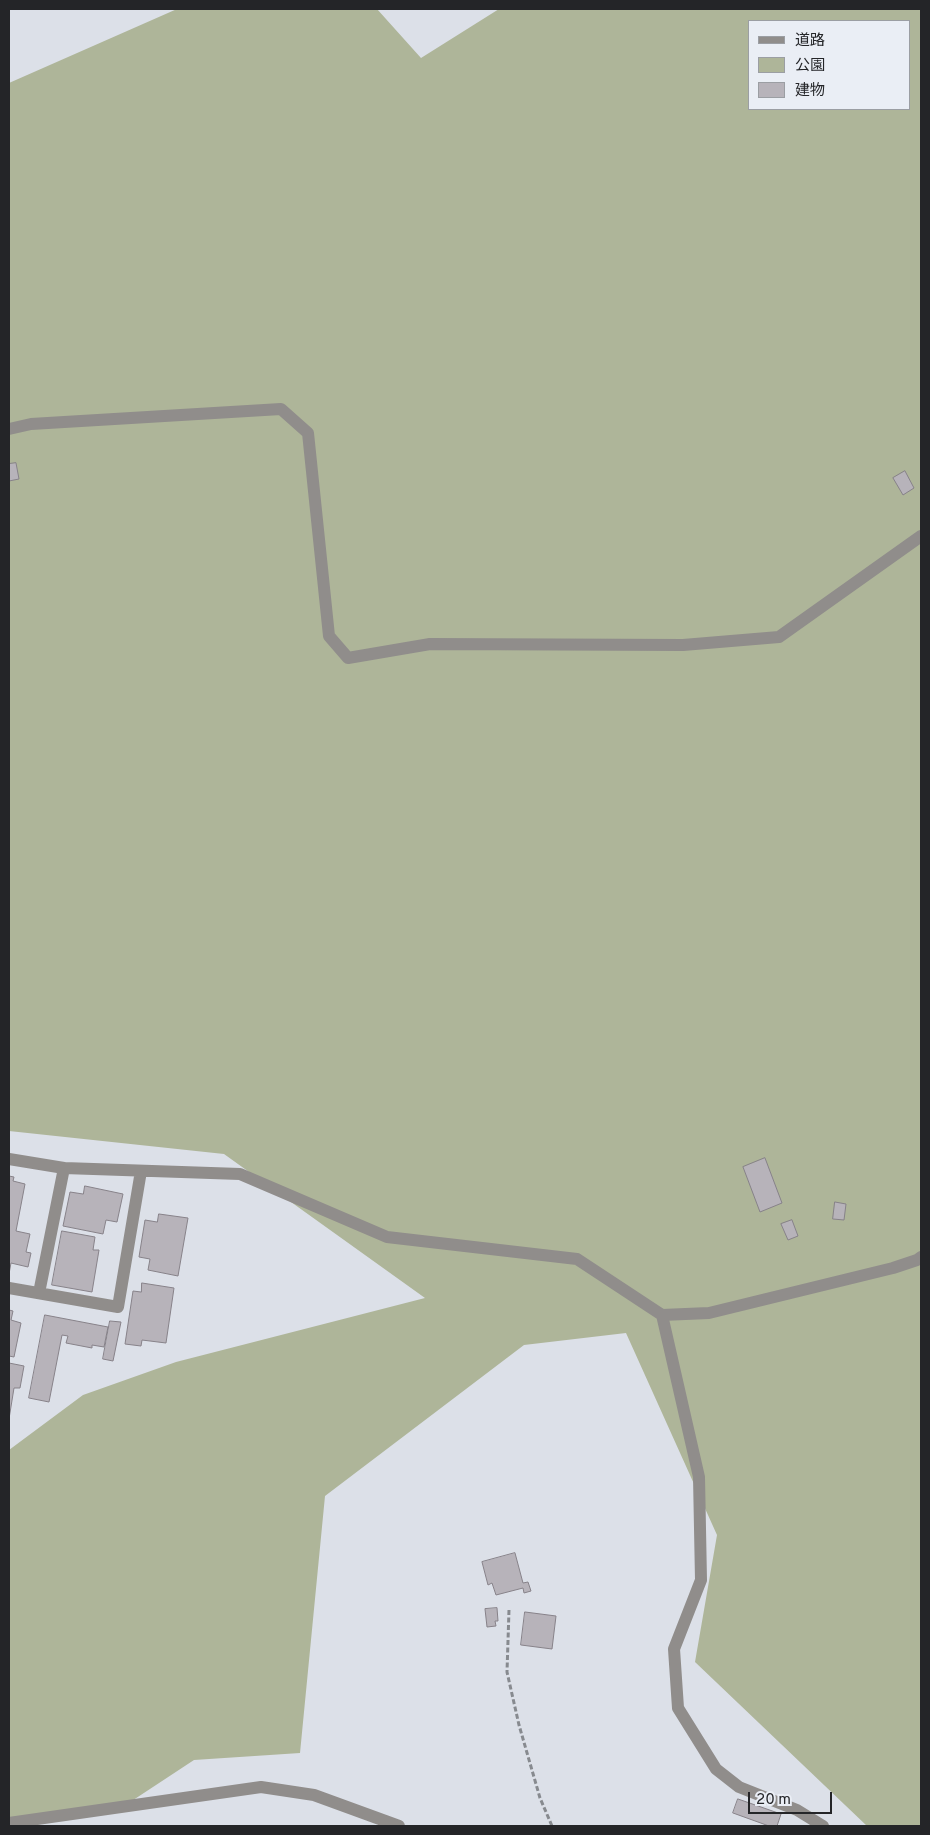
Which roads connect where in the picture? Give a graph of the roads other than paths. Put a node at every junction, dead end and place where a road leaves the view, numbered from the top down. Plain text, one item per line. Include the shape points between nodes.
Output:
1 (9, 429) edge
2 (921, 536) edge
3 (9, 1159) edge
4 (64, 1168) junction
5 (141, 1171) junction
6 (921, 1257) edge
7 (9, 1288) edge
8 (39, 1293) junction
9 (662, 1315) junction
10 (9, 1823) edge
11 (399, 1826) edge
12 (823, 1826) edge

1 - 2 street via 31,424 281,409 308,433 329,636 348,658 430,644 682,645 779,637
3 - 4 street
4 - 5 street
4 - 8 street
5 - 8 street via 118,1306
5 - 9 street via 240,1174 387,1236 577,1259
6 - 9 street via 893,1268 709,1313
7 - 8 street
9 - 12 street via 698,1477 701,1580 674,1650 678,1708 716,1770 739,1787 797,1810
10 - 11 street via 261,1787 314,1795

